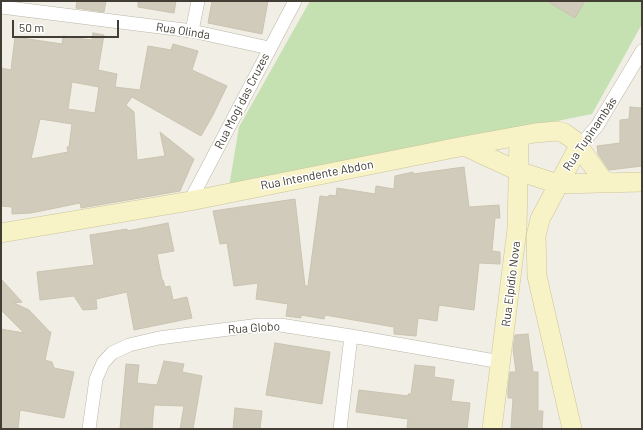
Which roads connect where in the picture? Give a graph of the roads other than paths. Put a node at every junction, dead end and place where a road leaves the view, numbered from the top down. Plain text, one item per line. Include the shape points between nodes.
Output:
1 (198, 1) edge
2 (294, 1) edge
3 (1, 7) edge
4 (192, 31) junction
5 (269, 48) junction
6 (642, 51) edge
7 (519, 138) junction
8 (464, 146) junction
9 (578, 148) junction
10 (518, 171) junction
11 (642, 182) edge
12 (611, 183) junction
13 (558, 184) junction
14 (190, 201) junction
15 (1, 234) edge
16 (351, 336) junction
17 (501, 362) junction
18 (89, 429) edge
19 (340, 429) edge
20 (492, 429) edge
21 (572, 429) edge

1 - 4 street
2 - 5 street, Rua Mogi das Cruzes
3 - 4 street, Rua Olinda
4 - 5 street, Rua Olinda
5 - 14 street, Rua Mogi das Cruzes
6 - 9 street, Rua Tupinambás via 597,126
7 - 8 street, Rua Intendente Abdon
7 - 9 street, Rua Intendente Abdon via 557,131 574,140
7 - 10 street, Rua Elpídio Nova
8 - 10 street
8 - 14 street, Rua Intendente Abdon
9 - 12 street, Rua Intendente Abdon via 603,180
9 - 13 street, Rua Tupinambás
10 - 13 street
10 - 17 street, Rua Elpídio Nova via 517,229
11 - 12 street
12 - 13 street
13 - 21 street, Rua Tupinambás via 540,219 536,236 537,276
14 - 15 street, Rua Intendente Abdon
16 - 17 street, Rua Globo
16 - 18 street, Rua Globo via 280,325 260,325 159,338 129,345 112,353 103,363 96,379
16 - 19 street
17 - 20 street, Rua Elpídio Nova

